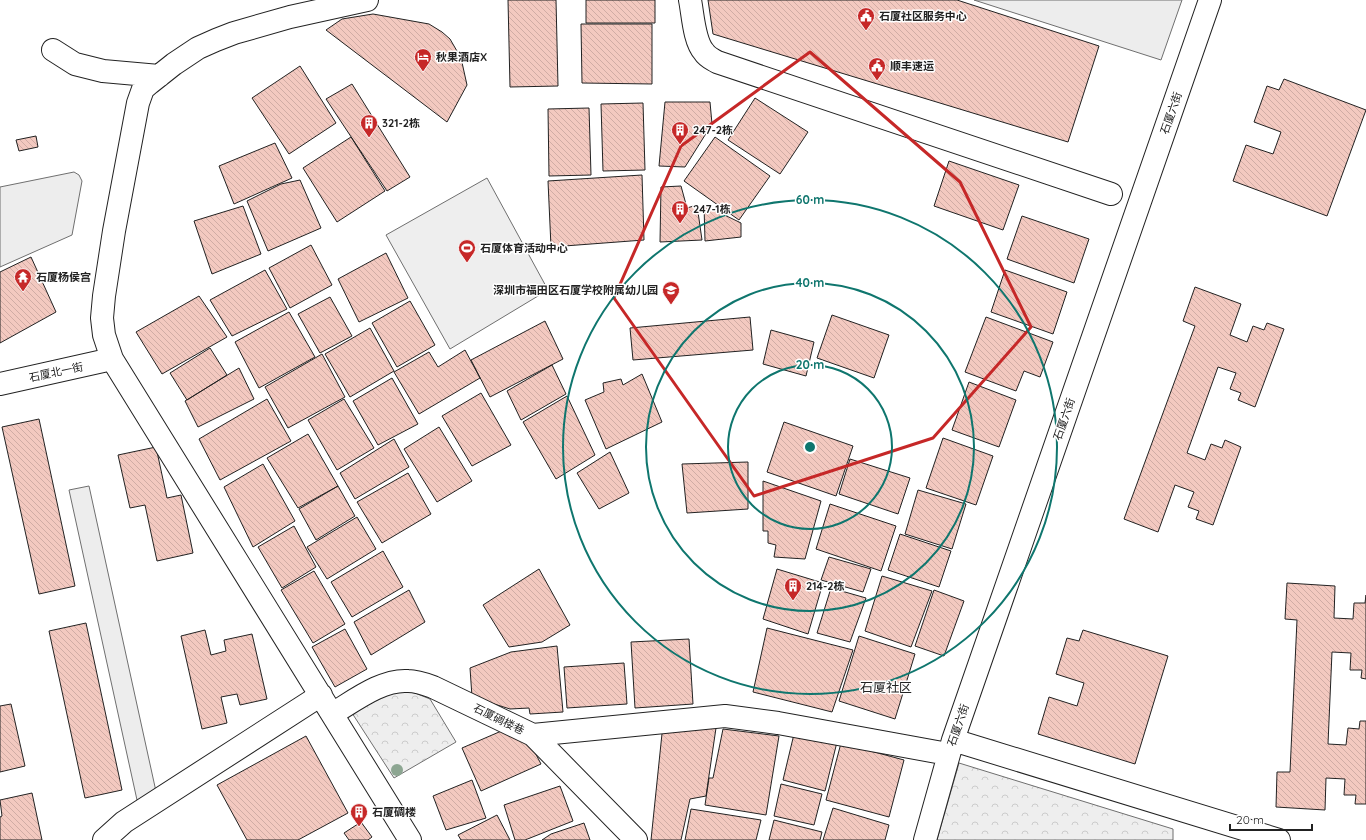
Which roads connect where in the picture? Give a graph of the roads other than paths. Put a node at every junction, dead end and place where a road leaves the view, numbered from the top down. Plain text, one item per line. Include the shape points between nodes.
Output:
1 (367, 0) edge
2 (690, 0) edge
3 (1210, 0) edge
4 (53, 50) dead end
5 (159, 76) junction
6 (1111, 194) dead end
7 (112, 359) junction
8 (0, 384) edge
9 (327, 705) junction
10 (533, 735) junction
11 (951, 747) junction
12 (104, 840) edge
13 (410, 840) edge
14 (636, 840) edge
15 (925, 840) edge
16 (1279, 840) edge

1 - 5 street via 290,17 234,33 198,48
2 - 6 street via 701,48 717,62
3 - 11 street, 石厦六街
4 - 5 street via 75,64 89,68
5 - 7 street via 143,89 140,97 112,238 102,318 104,335
7 - 8 street, 石厦北一街
7 - 9 street
9 - 10 street, 石厦碉楼巷 via 394,682 419,682
9 - 12 street, 石厦碉楼巷 via 124,822
9 - 13 street
10 - 11 street via 725,716
10 - 14 street, 石厦碉楼巷
11 - 15 street, 石厦六街
11 - 16 street

